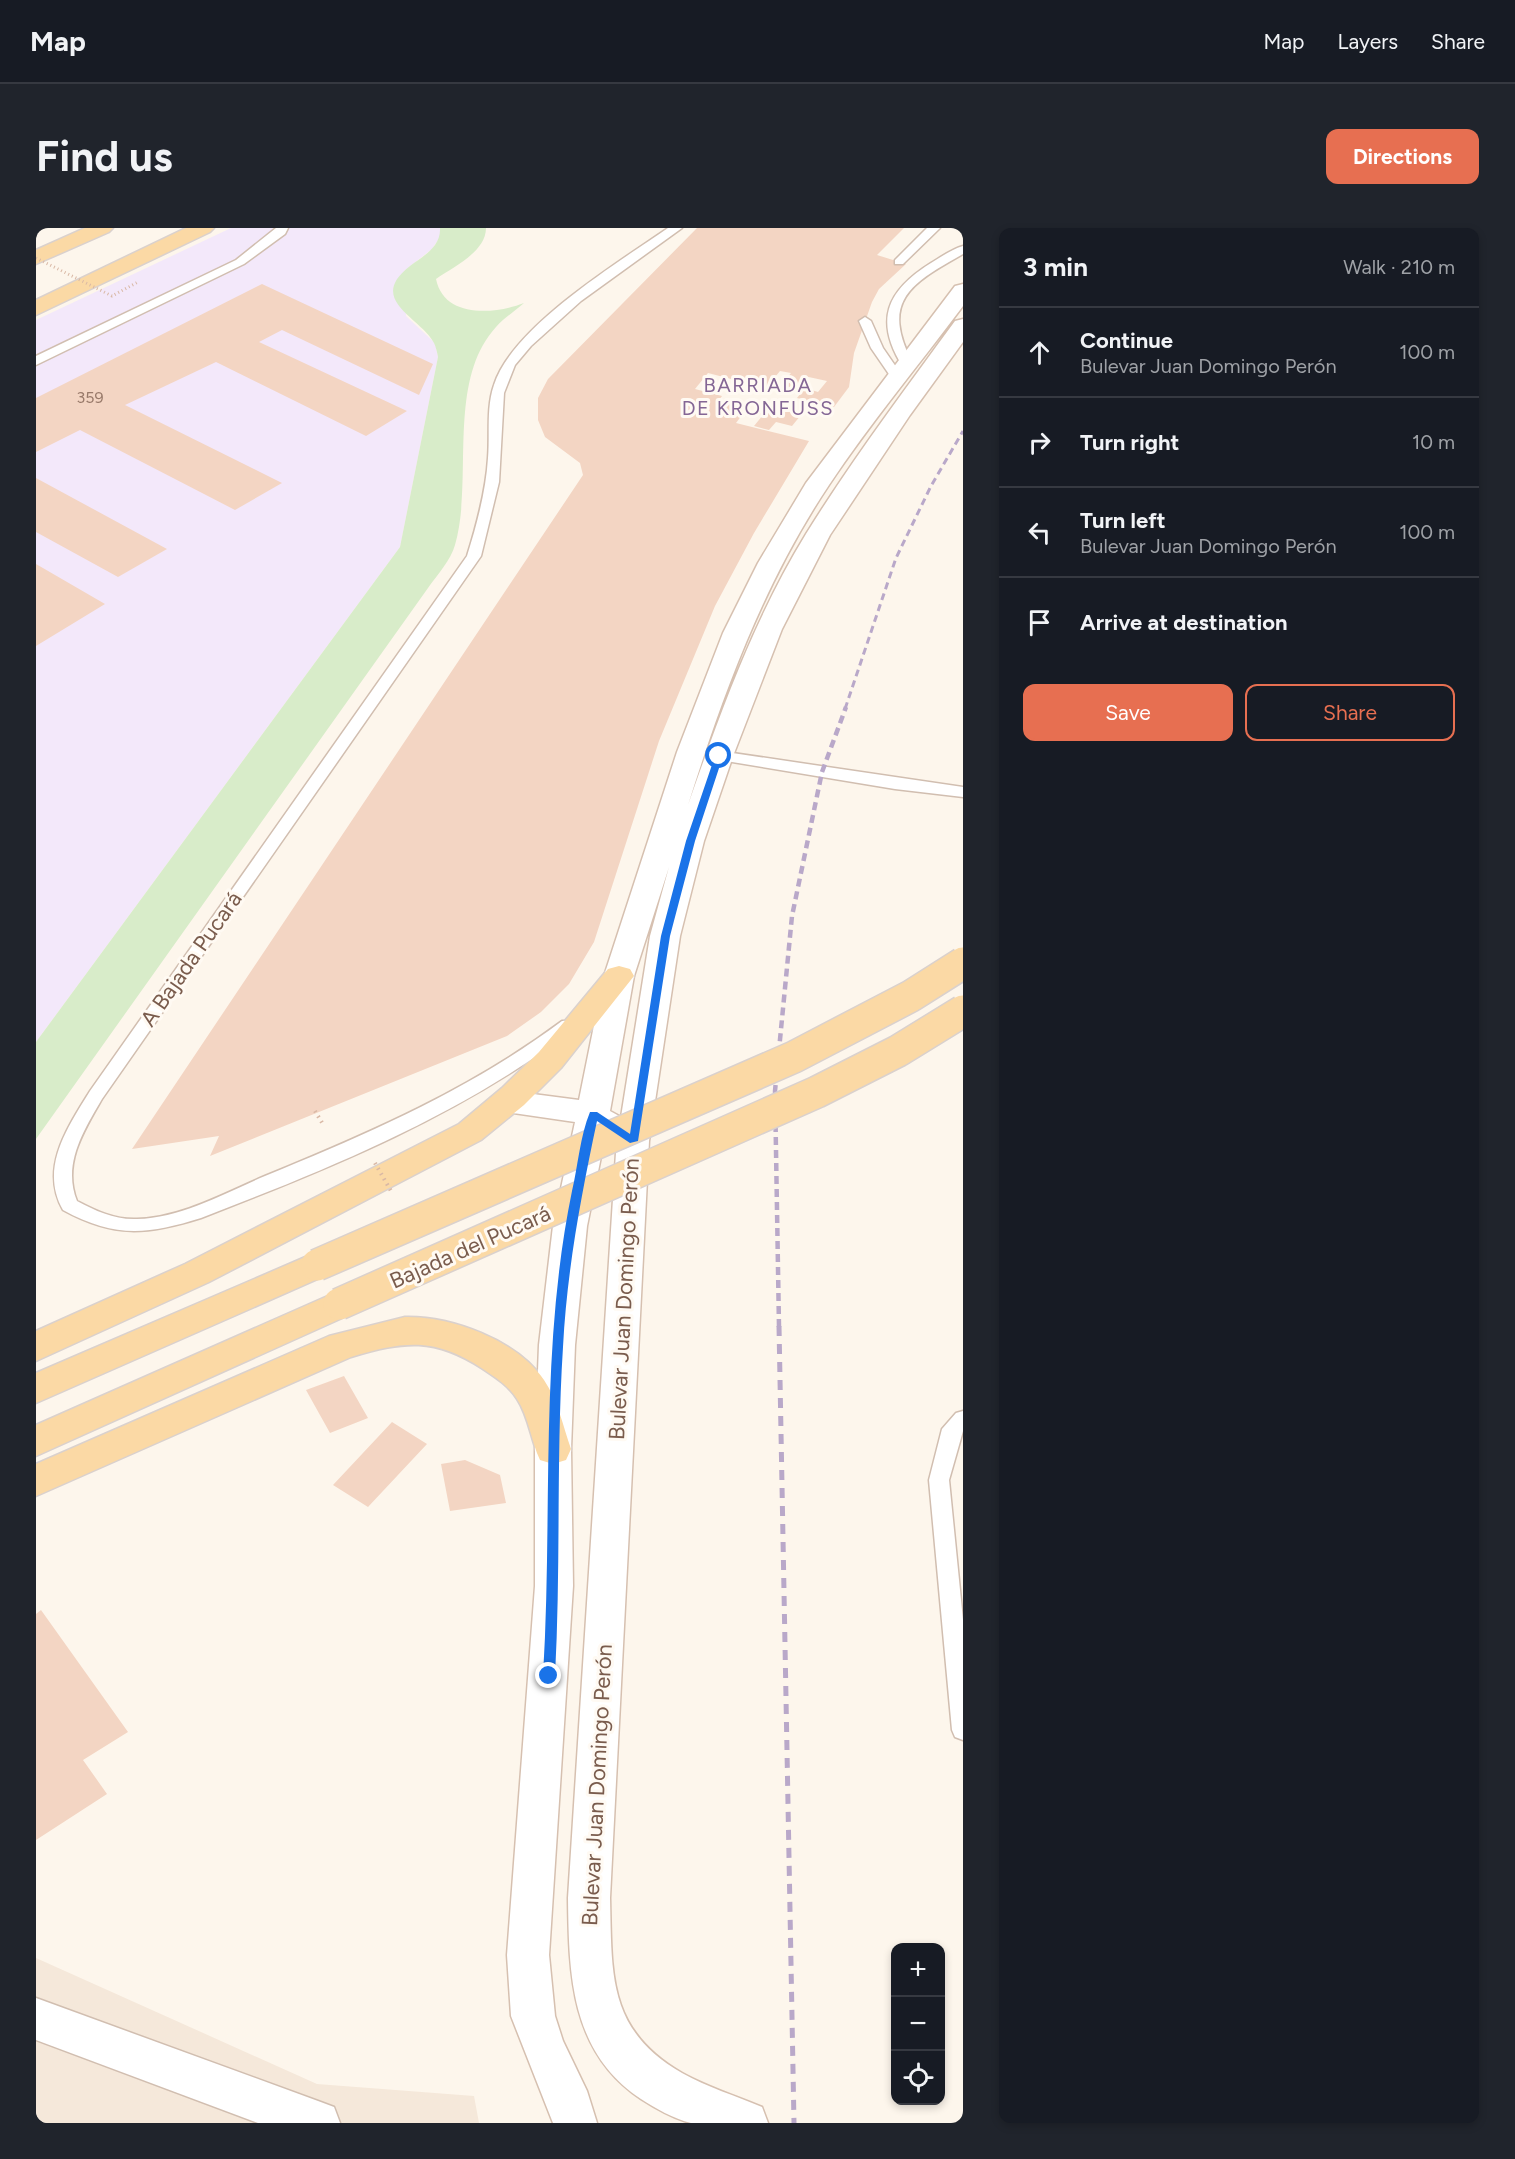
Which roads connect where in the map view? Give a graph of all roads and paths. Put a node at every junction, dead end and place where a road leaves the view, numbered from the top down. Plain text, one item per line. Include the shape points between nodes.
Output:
1 (102, 228) edge
2 (203, 228) edge
3 (282, 228) edge
4 (676, 228) edge
5 (934, 228) edge
6 (963, 249) edge
7 (36, 258) edge
8 (899, 262) dead end
9 (138, 282) dead end
10 (963, 291) edge
11 (36, 308) edge
12 (865, 321) dead end
13 (963, 326) edge
14 (36, 361) edge
15 (902, 370) junction
16 (719, 756) junction
17 (963, 792) edge
18 (963, 963) edge
19 (619, 976) junction
20 (963, 1011) edge
21 (510, 1103) junction
22 (315, 1111) dead end
23 (593, 1114) junction
24 (327, 1132) dead end
25 (633, 1141) junction
26 (375, 1163) dead end
27 (396, 1199) dead end
28 (36, 1347) edge
29 (36, 1389) edge
30 (963, 1419) edge
31 (36, 1441) edge
32 (553, 1449) junction
33 (36, 1481) edge
34 (36, 1494) edge
35 (963, 1730) edge
36 (36, 2019) edge
37 (318, 2123) edge
38 (575, 2123) edge
39 (746, 2123) edge

1 - 7 main road
2 - 11 main road
3 - 14 lane via 262,249 240,262
4 - 19 lane, A Bajada Pucará via 604,278 524,344 506,366 500,386 493,482 474,555 96,1095 77,1127 64,1161 62,1184 69,1205 106,1223 147,1225 221,1201 412,1123 529,1056 573,1021
5 - 8 lane
6 - 15 lane via 922,272 898,295 890,314
7 - 9 path, bridge via 112,296
10 - 15 main road, Bulevar Juan Domingo Perón
12 - 15 lane via 877,348
13 - 16 main road, Bulevar Juan Domingo Perón via 818,535 769,629
15 - 19 main road, Bulevar Juan Domingo Perón via 818,483 771,562 736,633 691,752
16 - 17 lane
16 - 25 main road, Bulevar Juan Domingo Perón via 690,841 665,936
18 - 29 main road, Bajada del Pucará, bridge via 892,1006 794,1057
19 - 21 main road via 557,1055
19 - 23 main road, Bulevar Juan Domingo Perón
20 - 31 main road, Bajada del Pucará, bridge via 898,1051 817,1092
21 - 23 main road via 558,1106
21 - 28 main road via 470,1132 391,1175 197,1273
22 - 24 path
23 - 25 main road
23 - 32 main road, Bulevar Juan Domingo Perón via 570,1226 557,1345
25 - 39 main road, Bulevar Juan Domingo Perón via 589,1898 592,1980 596,2006 609,2032 621,2054 639,2072 692,2102
26 - 27 path, bridge
30 - 35 lane via 952,1429 939,1480
32 - 33 main road via 535,1396 518,1374 455,1336 422,1329 384,1332 341,1346
32 - 38 main road, Bulevar Juan Domingo Perón via 554,1586 528,1954 533,2016
33 - 34 lane
36 - 37 main road

